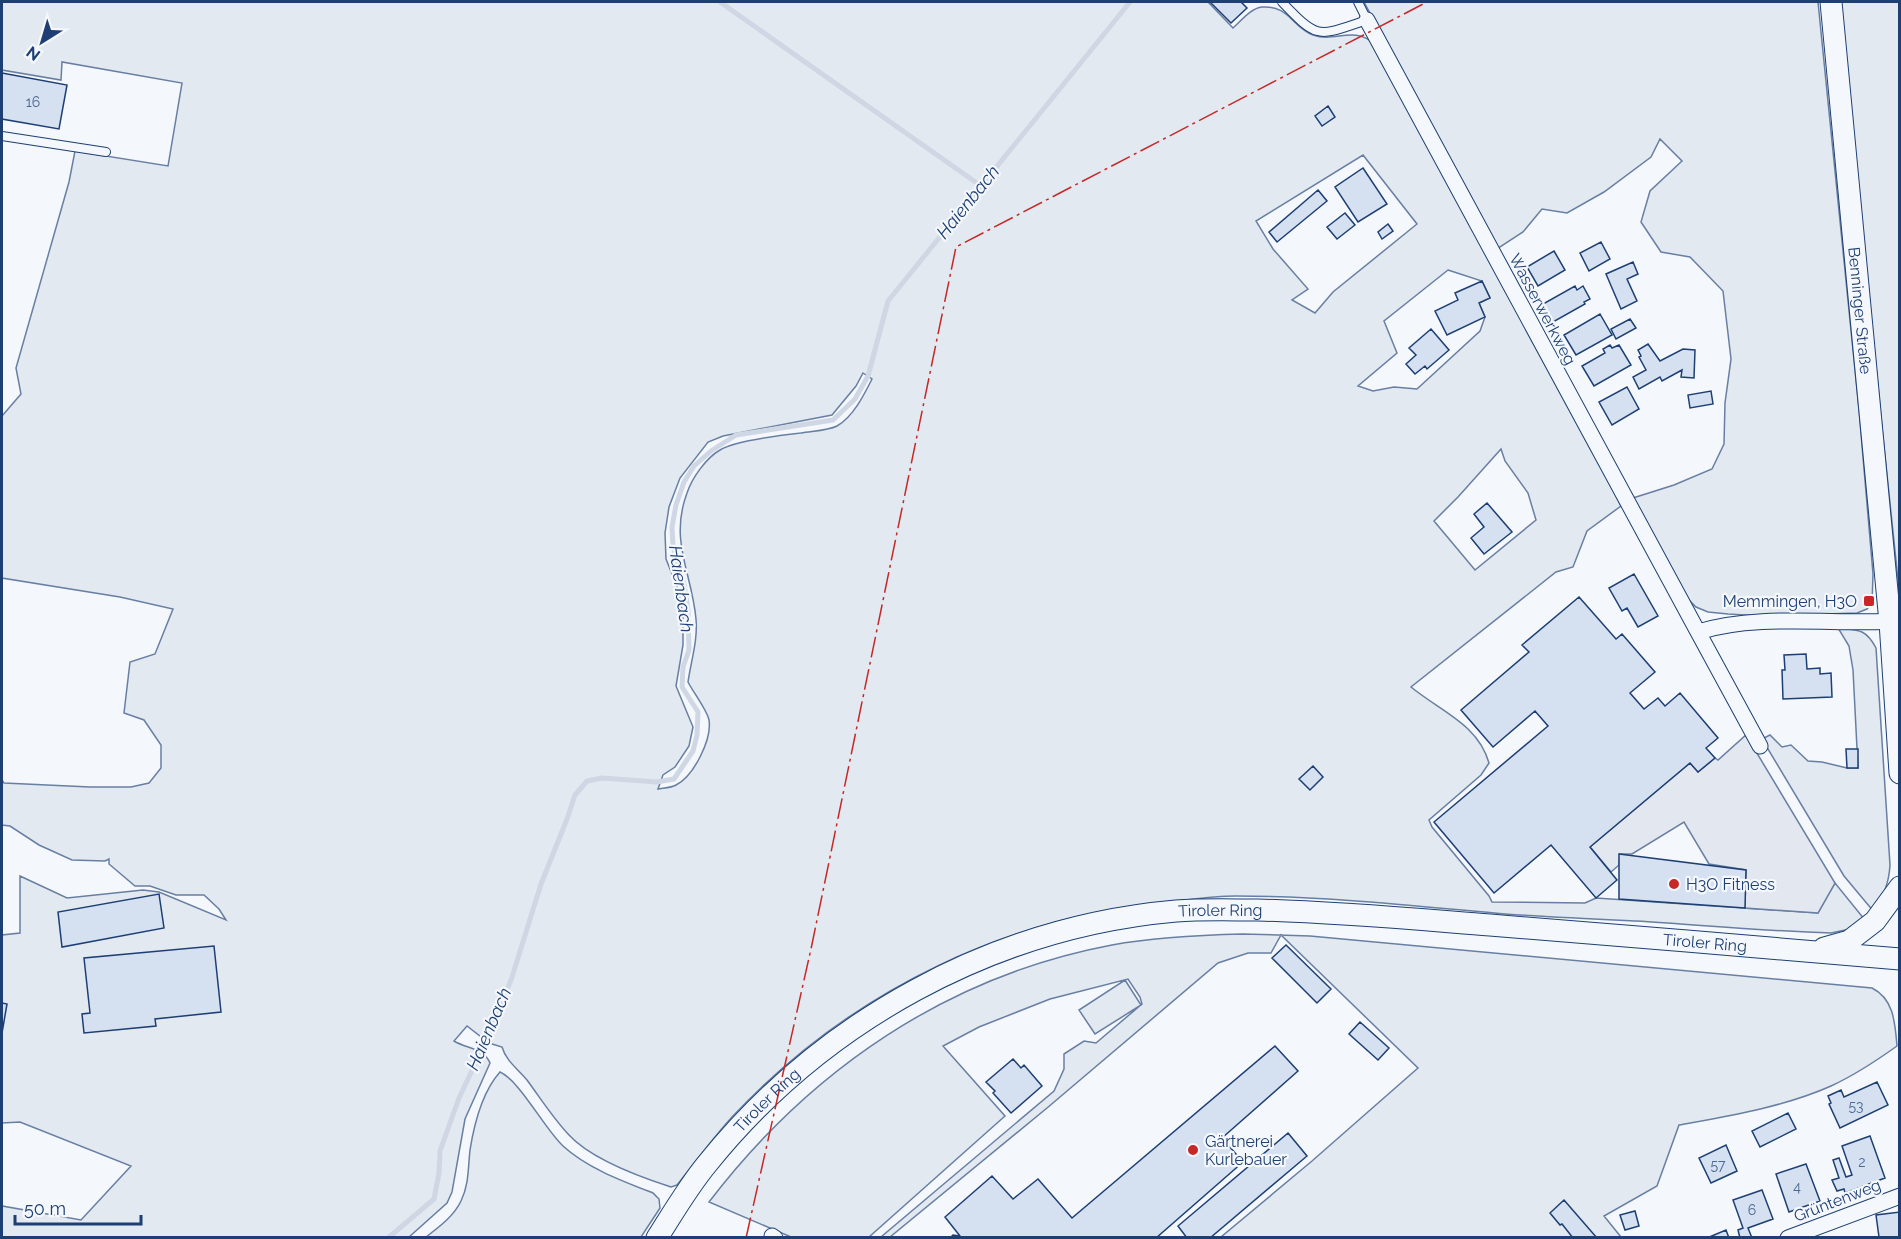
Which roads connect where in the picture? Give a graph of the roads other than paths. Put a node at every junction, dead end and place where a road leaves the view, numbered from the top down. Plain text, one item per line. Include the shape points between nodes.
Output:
1 (1282, 2) edge
2 (1358, 2) edge
3 (1831, 2) edge
4 (1367, 20) junction
5 (2, 136) edge
6 (106, 152) dead end
7 (1895, 622) edge
8 (1698, 632) junction
9 (1760, 746) dead end
10 (1899, 773) edge
11 (1899, 886) edge
12 (1811, 951) junction
13 (1899, 959) edge
14 (1899, 1196) edge
15 (657, 1238) edge
16 (1788, 1238) edge

1 - 4 lane via 1304,25 1320,33
2 - 4 lane, Wasserwerkweg
3 - 7 main road, Benninger Straße
4 - 8 street, Wasserwerkweg
5 - 6 lane
7 - 8 street via 1744,624
7 - 10 main road, Benninger Straße
8 - 9 street, Wasserwerkweg
11 - 12 main road via 1875,921 1849,940
12 - 13 main road, Tiroler Ring
12 - 15 main road, Tiroler Ring via 1306,911 1177,911 1069,928 1013,946 928,982 807,1062 706,1164
14 - 16 street, Grüntenweg

